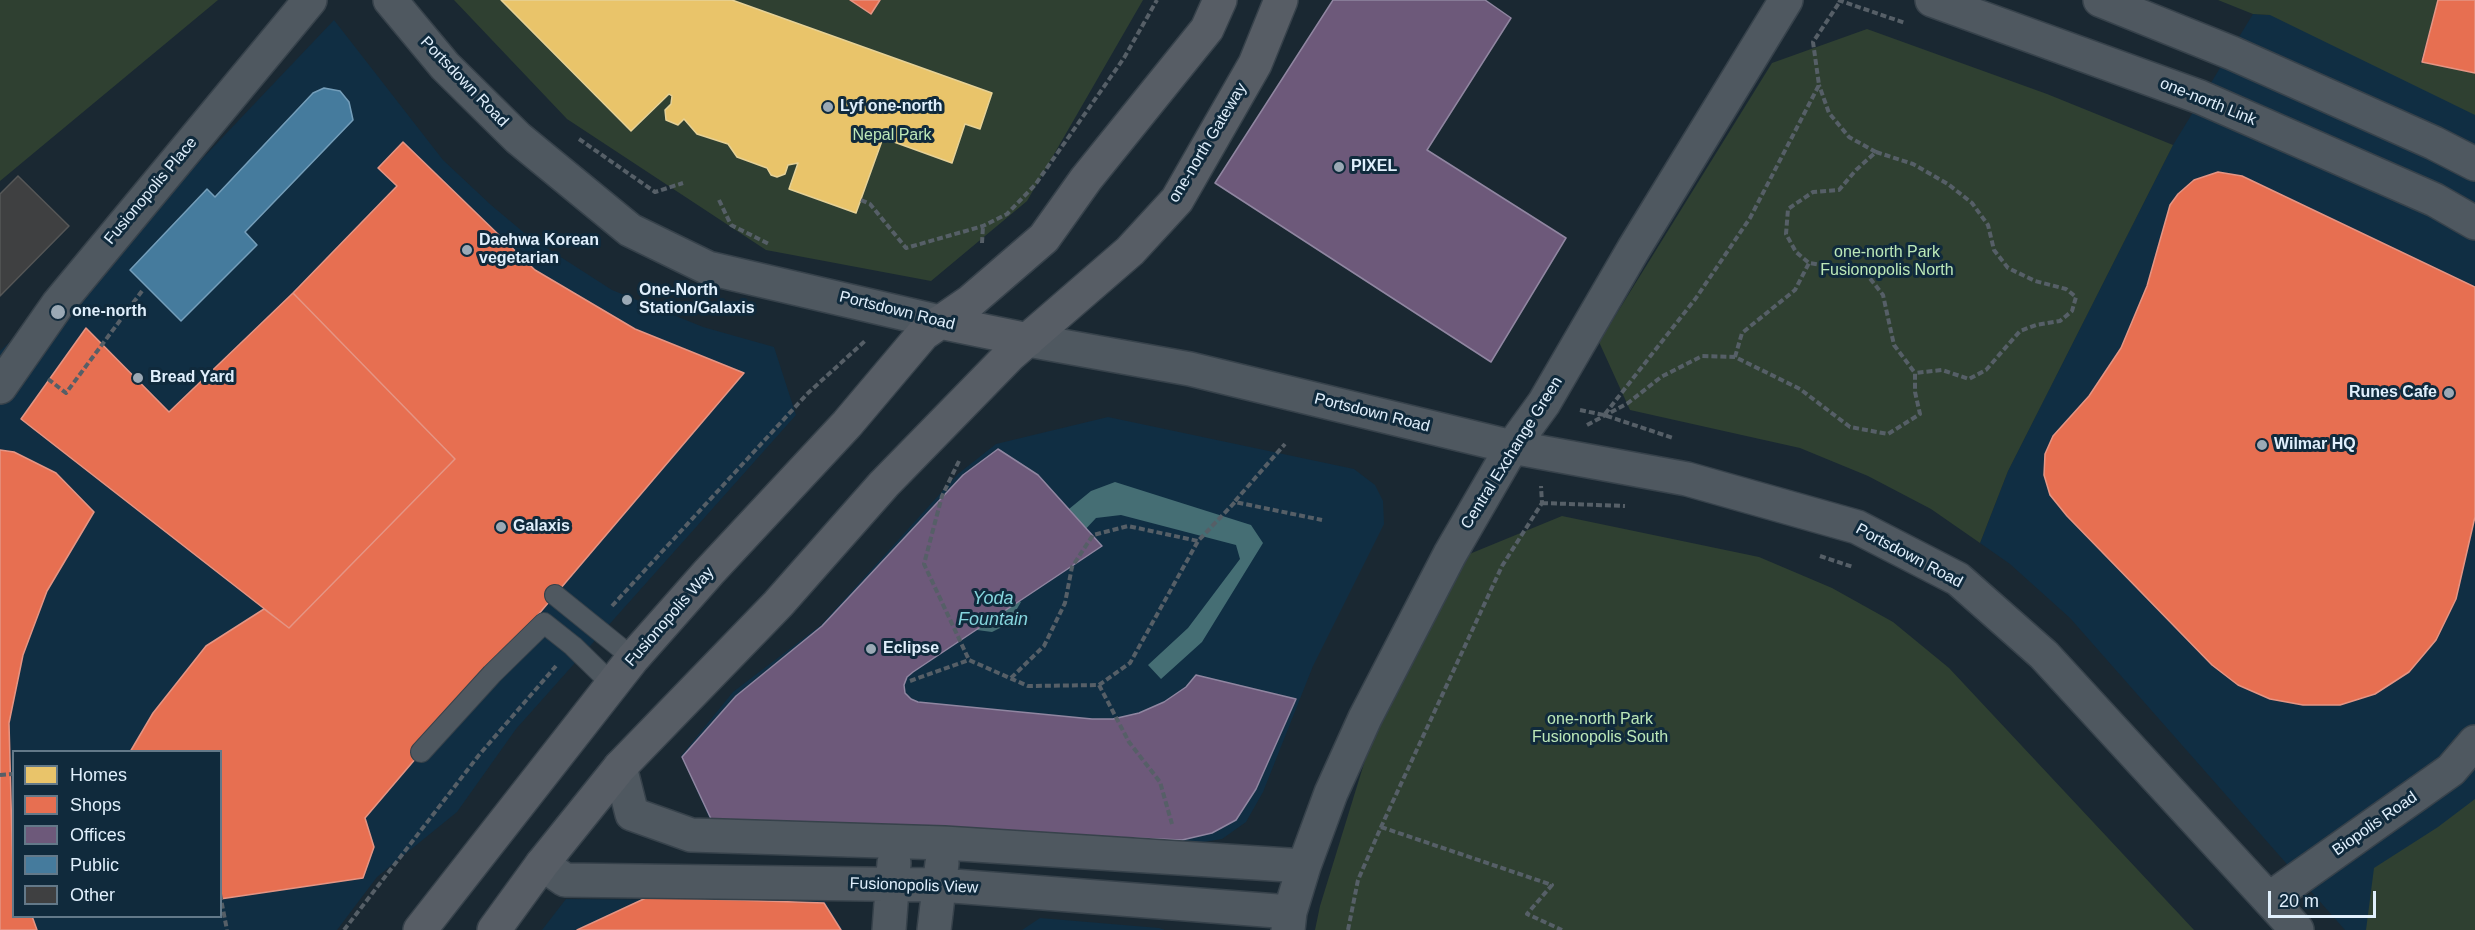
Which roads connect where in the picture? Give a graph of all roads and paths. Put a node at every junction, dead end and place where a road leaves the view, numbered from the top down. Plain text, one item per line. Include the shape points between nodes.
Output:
1 (310, 0) edge
2 (390, 0) edge
3 (1157, 0) edge
4 (1220, 0) edge
5 (1281, 0) edge
6 (1786, 0) edge
7 (1841, 0) edge
8 (1932, 0) edge
9 (2100, 0) edge
10 (1819, 85) junction
11 (578, 138) dead end
12 (1876, 152) junction
13 (2475, 164) edge
14 (683, 183) dead end
15 (861, 200) dead end
16 (2475, 223) edge
17 (983, 226) junction
18 (982, 246) dead end
19 (1809, 262) junction
20 (142, 291) dead end
21 (896, 310) junction
22 (940, 322) junction
23 (1028, 340) junction
24 (1735, 357) junction
25 (1915, 374) junction
26 (47, 378) dead end
27 (0, 387) edge
28 (1285, 444) dead end
29 (1512, 447) junction
30 (1235, 502) junction
31 (1636, 507) dead end
32 (1322, 520) dead end
33 (1198, 541) junction
34 (1816, 555) dead end
35 (1861, 570) dead end
36 (555, 595) dead end
37 (594, 626) junction
38 (573, 646) junction
39 (633, 658) junction
40 (1011, 678) junction
41 (910, 681) dead end
42 (612, 684) junction
43 (1099, 685) junction
44 (2475, 742) edge
45 (421, 752) dead end
46 (620, 767) junction
47 (1381, 827) junction
48 (1174, 831) dead end
49 (808, 839) junction
50 (894, 841) junction
51 (944, 843) junction
52 (999, 846) junction
53 (542, 864) junction
54 (1304, 866) junction
55 (894, 884) junction
56 (940, 885) junction
57 (2269, 899) junction
58 (222, 904) edge
59 (1289, 921) edge
60 (227, 930) edge
61 (344, 930) edge
62 (420, 930) edge
63 (494, 930) edge
64 (890, 930) edge
65 (934, 930) edge
66 (1348, 930) edge
67 (1562, 930) edge
68 (2297, 930) edge

1 - 27 street, Fusionopolis Place via 58,304
2 - 21 street, Portsdown Road via 445,66 518,138 630,230 708,268
3 - 17 path via 1124,58 1035,185 1007,214
4 - 22 street via 1207,28 1044,238
5 - 23 street, one-north Gateway via 1255,64 1177,200 1130,251
6 - 29 street, Central Exchange Green via 1544,403
7 - 10 path via 1813,42
8 - 16 street, one-north Link via 2200,97 2435,200
9 - 13 street via 2232,53
10 - 12 path via 1829,113 1849,137
10 - 24 path via 1750,218 1696,298 1604,414 1628,404 1661,377 1702,356
11 - 14 path via 655,192
12 - 19 path via 1839,190 1813,192 1788,209 1786,234 1796,252
12 - 25 path via 1913,164 1972,203 1988,225 1994,250 2008,268 2035,281 2066,289 2076,297 2072,311 2060,321 2020,332 1986,370 1969,379 1942,370
15 - 17 path via 870,204 906,248
17 - 18 path
19 - 24 path via 1795,290 1742,333
19 - 25 path via 1866,272 1883,296 1894,345
20 - 26 path via 66,393
21 - 22 street, Portsdown Road
21 - 37 path via 808,393
22 - 23 street, Portsdown Road
22 - 39 street, Fusionopolis Way via 923,334 847,424
23 - 29 street, Portsdown Road via 1190,369
23 - 46 street via 884,484 778,604
24 - 25 path via 1800,389 1850,427 1888,434 1920,414
28 - 30 path
29 - 54 street, Central Exchange Green via 1450,554 1365,718
29 - 57 street, Portsdown Road via 1687,479 1857,527 1958,579 2044,655
30 - 32 path
30 - 33 path
31 - 47 path via 1542,503 1502,566
33 - 40 path via 1128,526 1093,534 1072,567 1065,603 1044,645
33 - 43 path via 1130,663
34 - 35 path
36 - 37 lane
37 - 39 lane
38 - 42 lane
38 - 45 lane via 543,623
38 - 61 path via 479,755
39 - 42 street, Fusionopolis Way
40 - 41 path via 969,660
40 - 43 path via 1028,686
42 - 62 street, Fusionopolis Way
43 - 48 path via 1129,742 1160,782
44 - 57 street, Biopolis Road via 2451,770
46 - 49 street via 632,814 691,835
46 - 53 street
47 - 66 path via 1358,880
47 - 67 path via 1552,885 1527,914
49 - 50 street
49 - 52 lane via 825,828 984,835
50 - 51 street
50 - 55 street
51 - 52 street
51 - 56 street
52 - 54 street
53 - 55 street, Fusionopolis View via 565,880
53 - 63 street
54 - 59 street, Central Exchange Green
55 - 56 street, Fusionopolis View
55 - 64 street
56 - 59 street, Fusionopolis View
56 - 65 street
57 - 68 street, Portsdown Road
58 - 60 path

